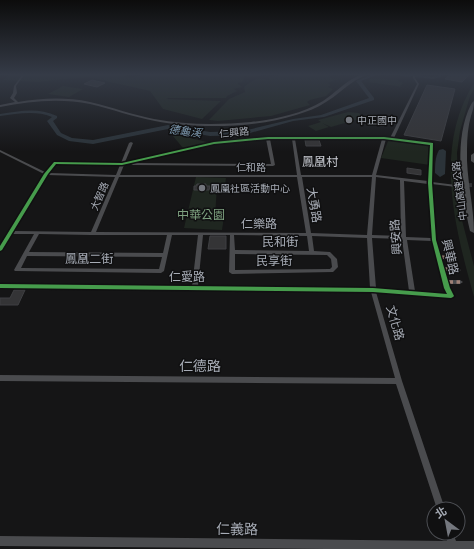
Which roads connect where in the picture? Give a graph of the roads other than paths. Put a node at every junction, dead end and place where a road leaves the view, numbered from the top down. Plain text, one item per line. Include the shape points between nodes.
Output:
1 (31, 101) edge
2 (38, 101) edge
3 (62, 101) edge
4 (80, 101) edge
5 (324, 101) edge
6 (324, 101) edge
7 (410, 101) edge
8 (16, 102) junction
9 (474, 102) edge
10 (321, 103) junction
11 (0, 106) edge
12 (292, 114) junction
13 (293, 137) junction
14 (268, 138) junction
15 (384, 138) junction
16 (392, 138) junction
17 (131, 143) dead end
18 (432, 144) joint
19 (0, 151) edge
20 (474, 155) edge
21 (474, 161) edge
22 (122, 164) junction
23 (46, 174) junction
24 (117, 176) junction
25 (298, 176) junction
26 (374, 176) junction
27 (402, 180) junction
28 (430, 183) junction
29 (456, 186) tunnel mouth
30 (474, 231) edge
31 (11, 232) junction
32 (37, 233) junction
33 (93, 234) junction
34 (170, 234) junction
35 (201, 234) junction
36 (232, 234) junction
37 (308, 234) junction
38 (369, 235) junction
39 (404, 238) junction
40 (434, 240) junction
41 (0, 250) edge
42 (233, 252) junction
43 (312, 253) junction
44 (26, 254) junction
45 (328, 254) joint
46 (166, 255) junction
47 (439, 257) junction
48 (454, 258) dead end
49 (442, 269) junction
50 (458, 270) dead end
51 (445, 282) junction
52 (460, 282) dead end
53 (0, 286) edge
54 (195, 287) junction
55 (373, 290) junction
56 (412, 292) junction
57 (0, 378) edge
58 (399, 381) junction
59 (438, 501) edge
60 (0, 540) edge
61 (474, 546) edge
62 (454, 548) edge

1 - 8 street
2 - 8 street
3 - 12 street via 163,122 205,125 274,119
4 - 12 street via 177,122 217,123
5 - 10 street
6 - 10 street
7 - 16 street
8 - 11 street
9 - 30 highway, 中山高速公路 via 464,145 468,204
10 - 12 street
13 - 14 street, 仁興路
13 - 15 street, 仁興路
13 - 25 street, 大勇路
14 - 22 street, 仁興路 via 214,144
14 - 22 street via 273,165
15 - 16 street, 仁興路
15 - 26 street, 文化路
16 - 18 street, 仁興路
17 - 22 street, 大智路
18 - 28 street, 興華路
19 - 23 street
20 - 21 highway, 中山高速公路
22 - 23 street, 仁興路 via 55,163
22 - 24 street, 大智路
23 - 24 street, 仁和路
23 - 31 street
24 - 25 street, 仁和路
24 - 33 street, 大智路
25 - 26 street, 仁和路
25 - 37 street, 大勇路
26 - 27 street, 仁和路
26 - 38 street, 文化路
27 - 28 street, 仁和路
27 - 39 street, 興安路
28 - 29 street, 仁和路
28 - 40 street, 興華路
31 - 32 street, 仁樂路
31 - 41 street
32 - 33 street, 仁樂路
32 - 44 street
33 - 34 street, 仁樂路
34 - 35 street, 仁樂路
34 - 46 street
35 - 36 street, 仁樂路
35 - 54 street
36 - 37 street, 仁樂路
36 - 42 street, 民享街
37 - 38 street, 仁樂路
37 - 43 street, 大勇路
38 - 39 street, 仁樂路
38 - 55 street, 文化路
39 - 40 street, 仁樂路
39 - 56 street, 興安路
40 - 47 street, 興華路
42 - 43 street, 民和街
42 - 45 street, 民享街 via 232,272 331,271 335,267 334,259
43 - 45 street, 民和街
44 - 46 street
44 - 46 street, 鳳凰二街 via 17,270 161,271
47 - 48 street
47 - 49 street, 興華路
49 - 50 street
49 - 51 street, 興華路
51 - 52 street
51 - 56 street, 興華路 via 451,296
53 - 54 street, 仁愛路
54 - 55 street, 仁愛路
55 - 56 street, 興華路
55 - 58 street, 文化路
57 - 58 street, 仁德路
58 - 59 street, 文化路
60 - 62 street, 仁義路
61 - 62 street, 仁義路

